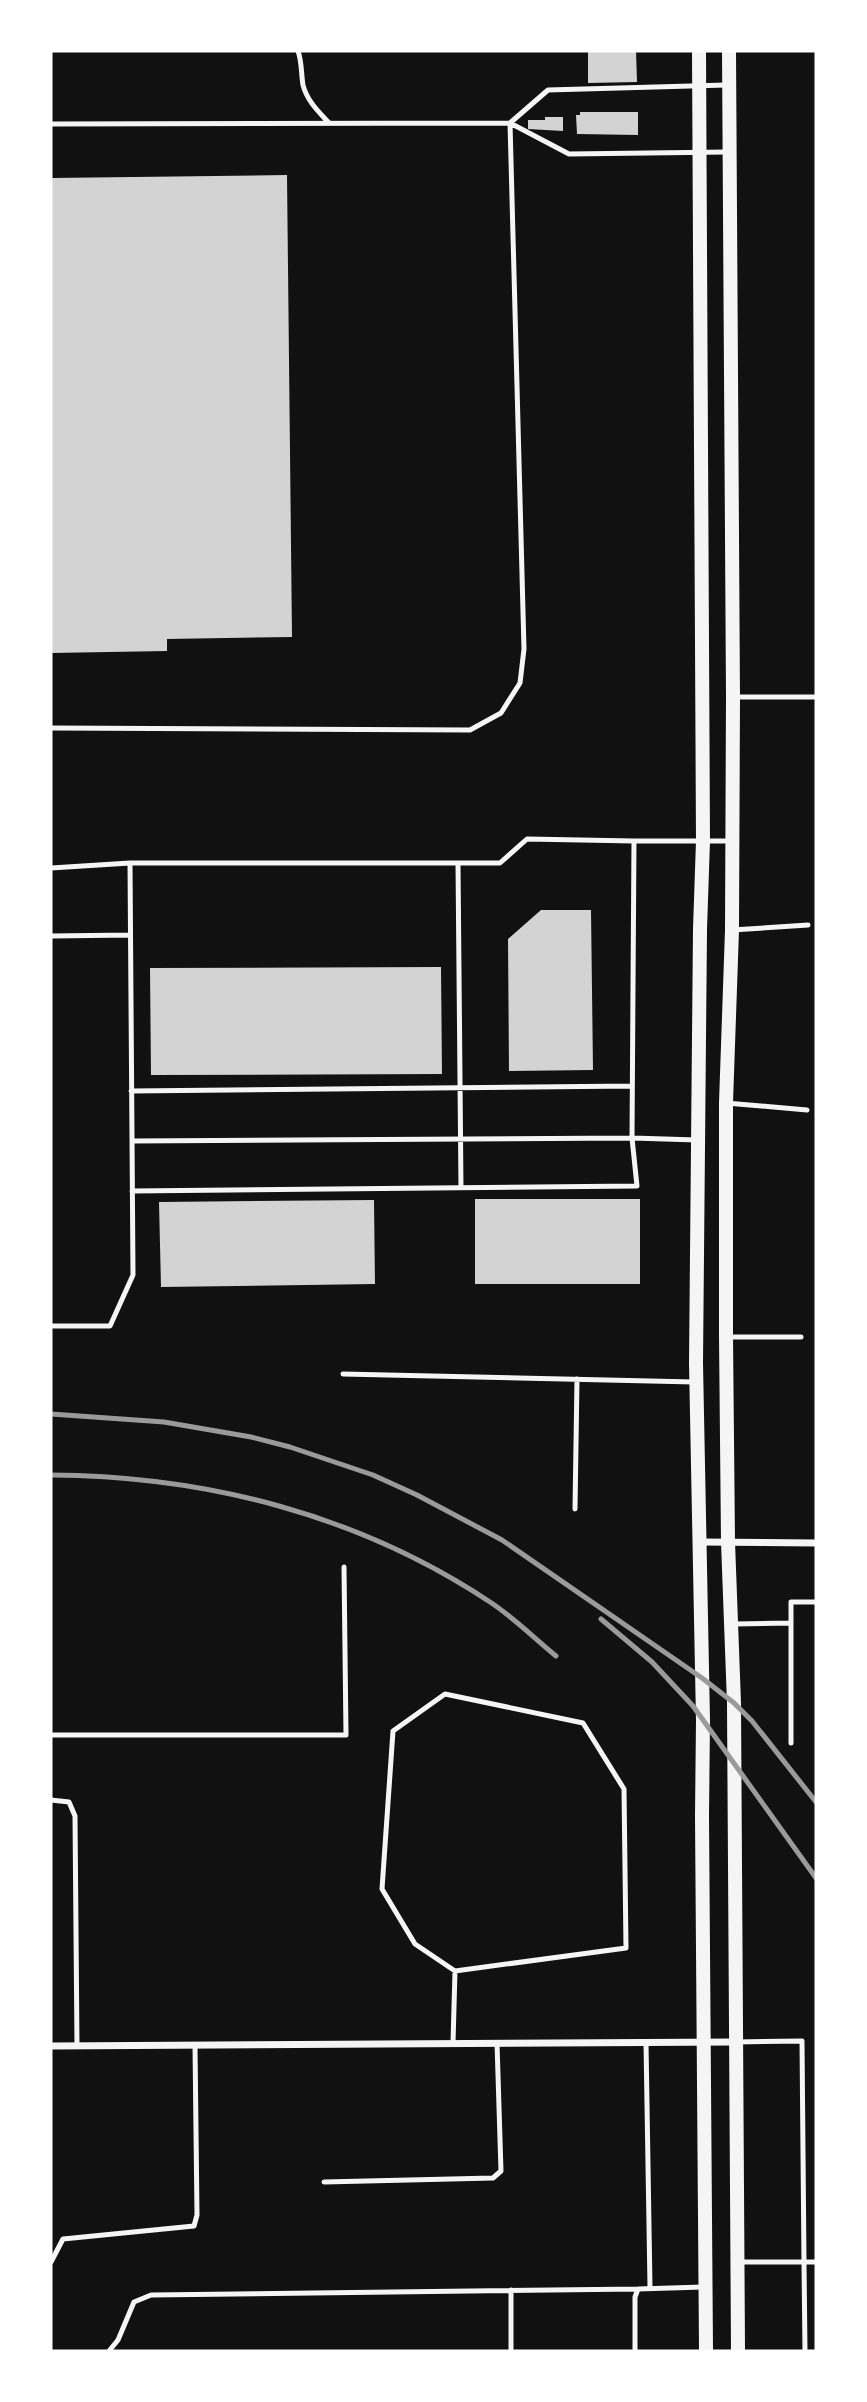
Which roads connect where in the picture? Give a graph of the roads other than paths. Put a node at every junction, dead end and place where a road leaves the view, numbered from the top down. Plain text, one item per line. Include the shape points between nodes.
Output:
1 (298, 51) edge
2 (699, 51) edge
3 (729, 51) edge
4 (699, 85) junction
5 (729, 85) junction
6 (510, 122) junction
7 (329, 123) junction
8 (51, 124) edge
9 (730, 152) junction
10 (699, 153) junction
11 (733, 697) junction
12 (816, 697) edge
13 (51, 728) edge
14 (634, 841) junction
15 (703, 841) junction
16 (731, 841) junction
17 (130, 863) junction
18 (458, 863) junction
19 (51, 868) edge
20 (808, 925) dead end
21 (732, 930) junction
22 (130, 935) junction
23 (51, 936) edge
24 (632, 1086) junction
25 (460, 1087) junction
26 (131, 1091) junction
27 (726, 1103) junction
28 (807, 1110) dead end
29 (632, 1138) junction
30 (460, 1139) junction
31 (697, 1140) junction
32 (132, 1141) junction
33 (461, 1188) junction
34 (132, 1191) junction
35 (51, 1326) edge
36 (726, 1336) junction
37 (801, 1337) dead end
38 (343, 1374) dead end
39 (577, 1379) junction
40 (697, 1382) junction
41 (575, 1509) dead end
42 (699, 1542) junction
43 (728, 1542) junction
44 (816, 1544) edge
45 (344, 1567) dead end
46 (816, 1602) edge
47 (791, 1623) junction
48 (731, 1624) junction
49 (51, 1735) edge
50 (791, 1744) dead end
51 (51, 1800) edge
52 (455, 1971) junction
53 (735, 2042) junction
54 (453, 2043) junction
55 (497, 2043) junction
56 (646, 2043) junction
57 (705, 2043) junction
58 (51, 2046) edge
59 (77, 2046) junction
60 (195, 2046) junction
61 (324, 2182) dead end
62 (51, 2262) edge
63 (737, 2262) junction
64 (804, 2262) junction
65 (816, 2262) edge
66 (650, 2287) junction
67 (706, 2287) junction
68 (638, 2289) junction
69 (511, 2290) junction
70 (109, 2351) edge
71 (511, 2351) edge
72 (635, 2351) edge
73 (706, 2351) edge
74 (738, 2351) edge
75 (805, 2351) edge

1 - 7 lane via 304,87 312,105
2 - 4 main road
3 - 5 main road
4 - 5 lane
4 - 6 lane via 548,90
4 - 10 main road
5 - 9 main road
6 - 7 lane
6 - 10 lane via 569,154
6 - 13 lane via 524,649 520,683 501,713 470,730
7 - 8 lane
9 - 10 lane
9 - 11 main road
10 - 15 main road
11 - 12 lane
11 - 16 main road
14 - 15 lane
14 - 18 lane via 527,839 500,863
14 - 24 lane
15 - 16 lane
15 - 31 main road
16 - 21 main road
17 - 18 lane
17 - 19 lane
17 - 22 lane
18 - 25 lane
20 - 21 lane
21 - 27 main road
22 - 23 lane
22 - 26 lane
24 - 25 lane
24 - 29 lane
25 - 26 lane
25 - 30 lane
26 - 32 lane
27 - 28 lane
27 - 36 main road
29 - 30 lane
29 - 31 lane
29 - 33 lane via 637,1186
30 - 32 lane
30 - 33 lane
31 - 40 main road
32 - 34 lane
33 - 34 lane
34 - 35 lane via 132,1275 110,1326
36 - 37 lane
36 - 43 main road
38 - 39 lane
39 - 40 lane
39 - 41 lane
40 - 42 main road
42 - 43 street
42 - 57 main road
43 - 44 street
43 - 48 main road
45 - 49 lane via 346,1735
46 - 47 lane via 791,1602
47 - 48 lane
47 - 50 lane
48 - 53 main road
51 - 59 lane via 69,1802 75,1816
52 - 52 lane via 415,1944 382,1889 393,1731 444,1694 583,1723 624,1789 626,1948
52 - 54 lane
53 - 57 street
53 - 63 main road
53 - 64 lane via 802,2040
54 - 55 street
54 - 60 street
55 - 56 street
55 - 61 lane via 501,2171 492,2178
56 - 57 street
56 - 66 lane
57 - 67 main road
58 - 59 street
59 - 60 street
60 - 62 lane via 194,2226 63,2239
63 - 64 lane
63 - 74 main road
64 - 65 lane
64 - 75 lane
66 - 67 lane
66 - 68 lane
67 - 73 main road
68 - 69 lane
68 - 72 lane
69 - 70 lane via 151,2295 134,2302
69 - 71 lane

